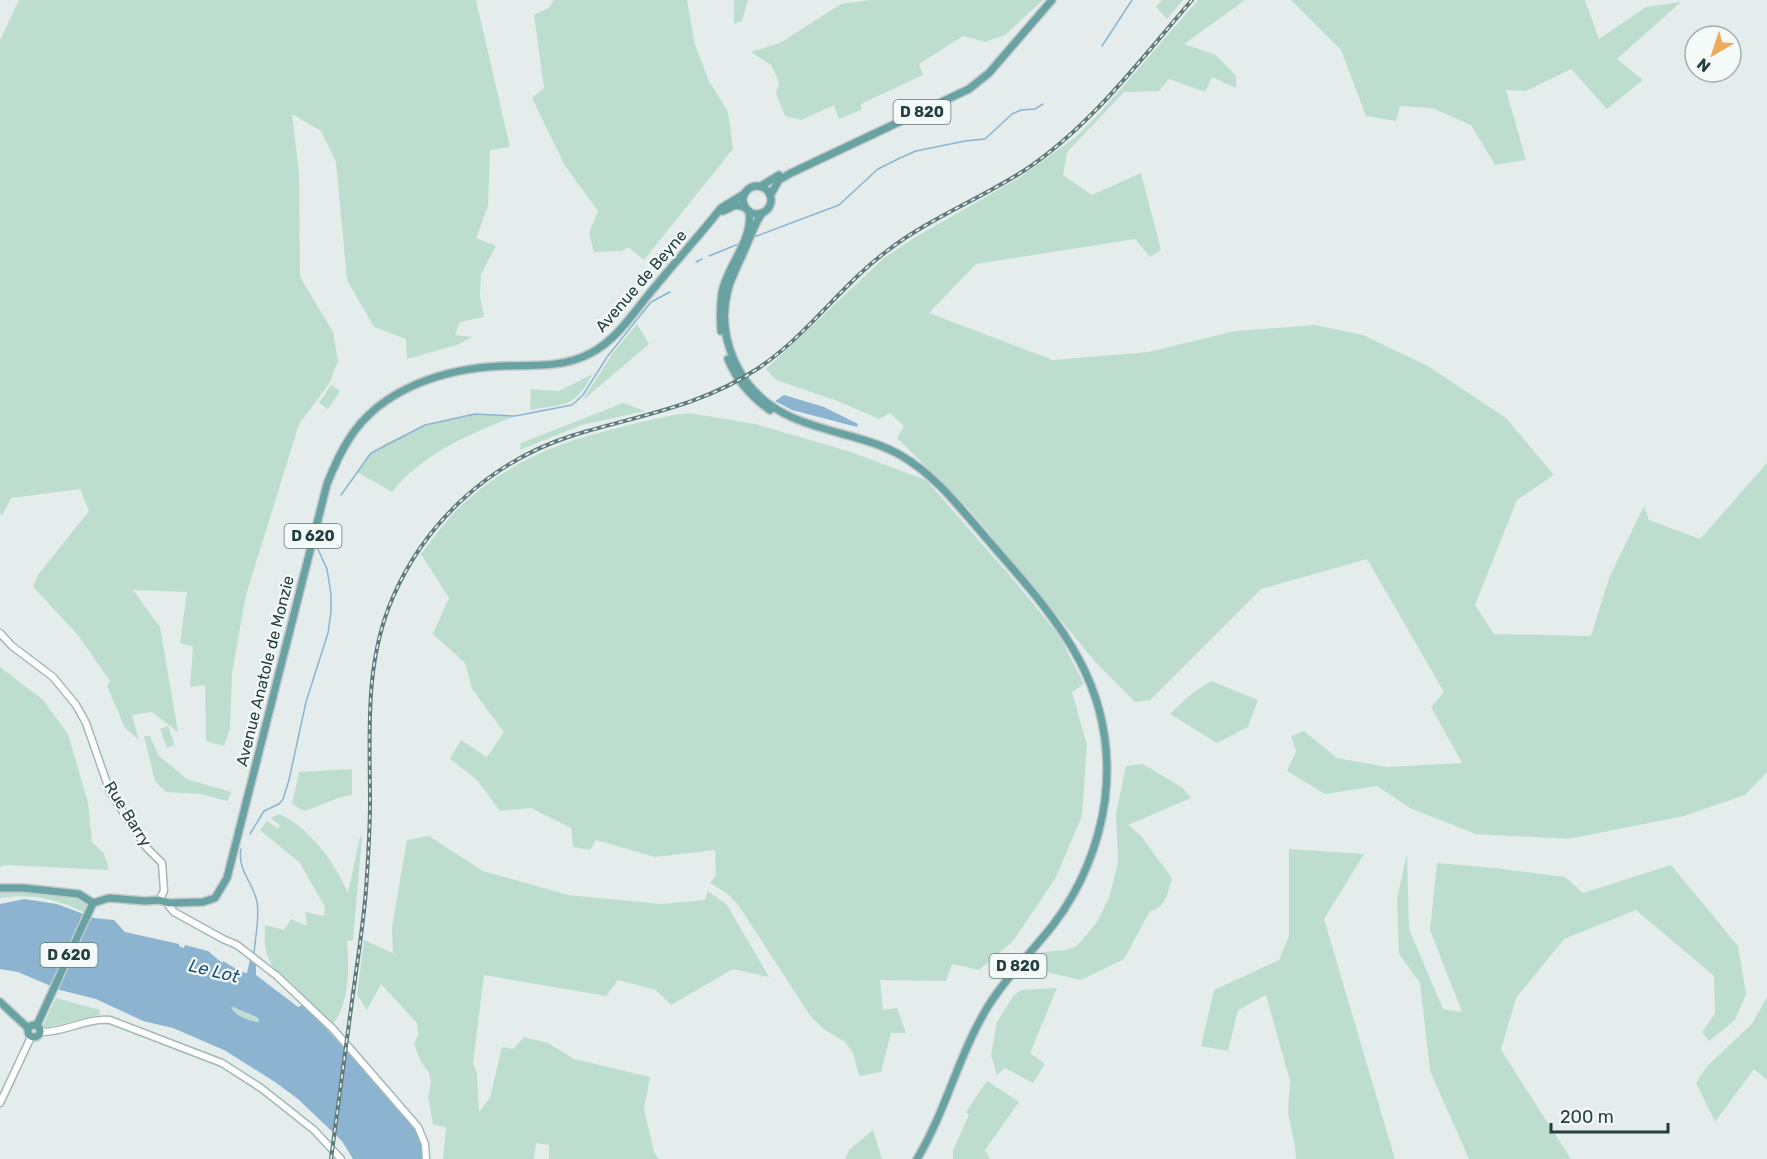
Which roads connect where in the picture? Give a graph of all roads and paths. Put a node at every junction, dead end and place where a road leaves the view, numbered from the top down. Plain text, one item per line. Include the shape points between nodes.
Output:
1 (1050, 0) edge
2 (761, 186) junction
3 (744, 194) junction
4 (771, 194) junction
5 (747, 209) junction
6 (762, 213) junction
7 (714, 217) junction
8 (750, 231) junction
9 (477, 367) joint
10 (0, 633) edge
11 (0, 888) edge
12 (159, 900) junction
13 (93, 903) junction
14 (169, 903) junction
15 (0, 1002) edge
16 (28, 1028) junction
17 (39, 1029) junction
18 (31, 1037) junction
19 (0, 1103) edge
20 (340, 1159) edge
21 (426, 1159) edge
22 (917, 1159) edge

1 - 2 main road, D 820 via 967,87
1 - 4 main road, D 820 via 989,73 969,89 791,173 779,180
2 - 3 main road via 750,187
2 - 4 main road
3 - 5 main road
3 - 7 main road, Avenue de Beyne / D 620
4 - 6 main road via 771,206
5 - 6 main road
5 - 7 main road, Avenue de Beyne / D 620 via 736,205
5 - 8 main road, D 820
6 - 8 main road, D 820
7 - 9 main road, Avenue de Beyne / D 620 via 618,332 591,353 548,366
8 - 22 main road, D 820 via 728,288 725,316 730,351 742,375 762,399 786,415 902,456 940,486 1068,638 1089,680 1100,714 1106,772 1103,807 1083,874 1055,922 986,1009
9 - 14 main road, Avenue Anatole de Monzie / D 620 via 430,378 406,389 368,416 348,439 327,484 227,878 220,893 211,900
10 - 12 street, Rue Barry via 53,677 81,713 115,799 163,868 164,891
11 - 13 main road via 79,894
12 - 13 main road, D 620 via 109,898
12 - 14 main road, Avenue Anatole de Monzie / D 620
13 - 17 main road, D 620
14 - 21 street via 174,912 254,957 333,1029 421,1133
15 - 16 main road
16 - 17 main road via 31,1025
16 - 18 main road
17 - 18 main road via 37,1037
17 - 20 street via 53,1032 101,1019 222,1063 307,1124
18 - 19 street

